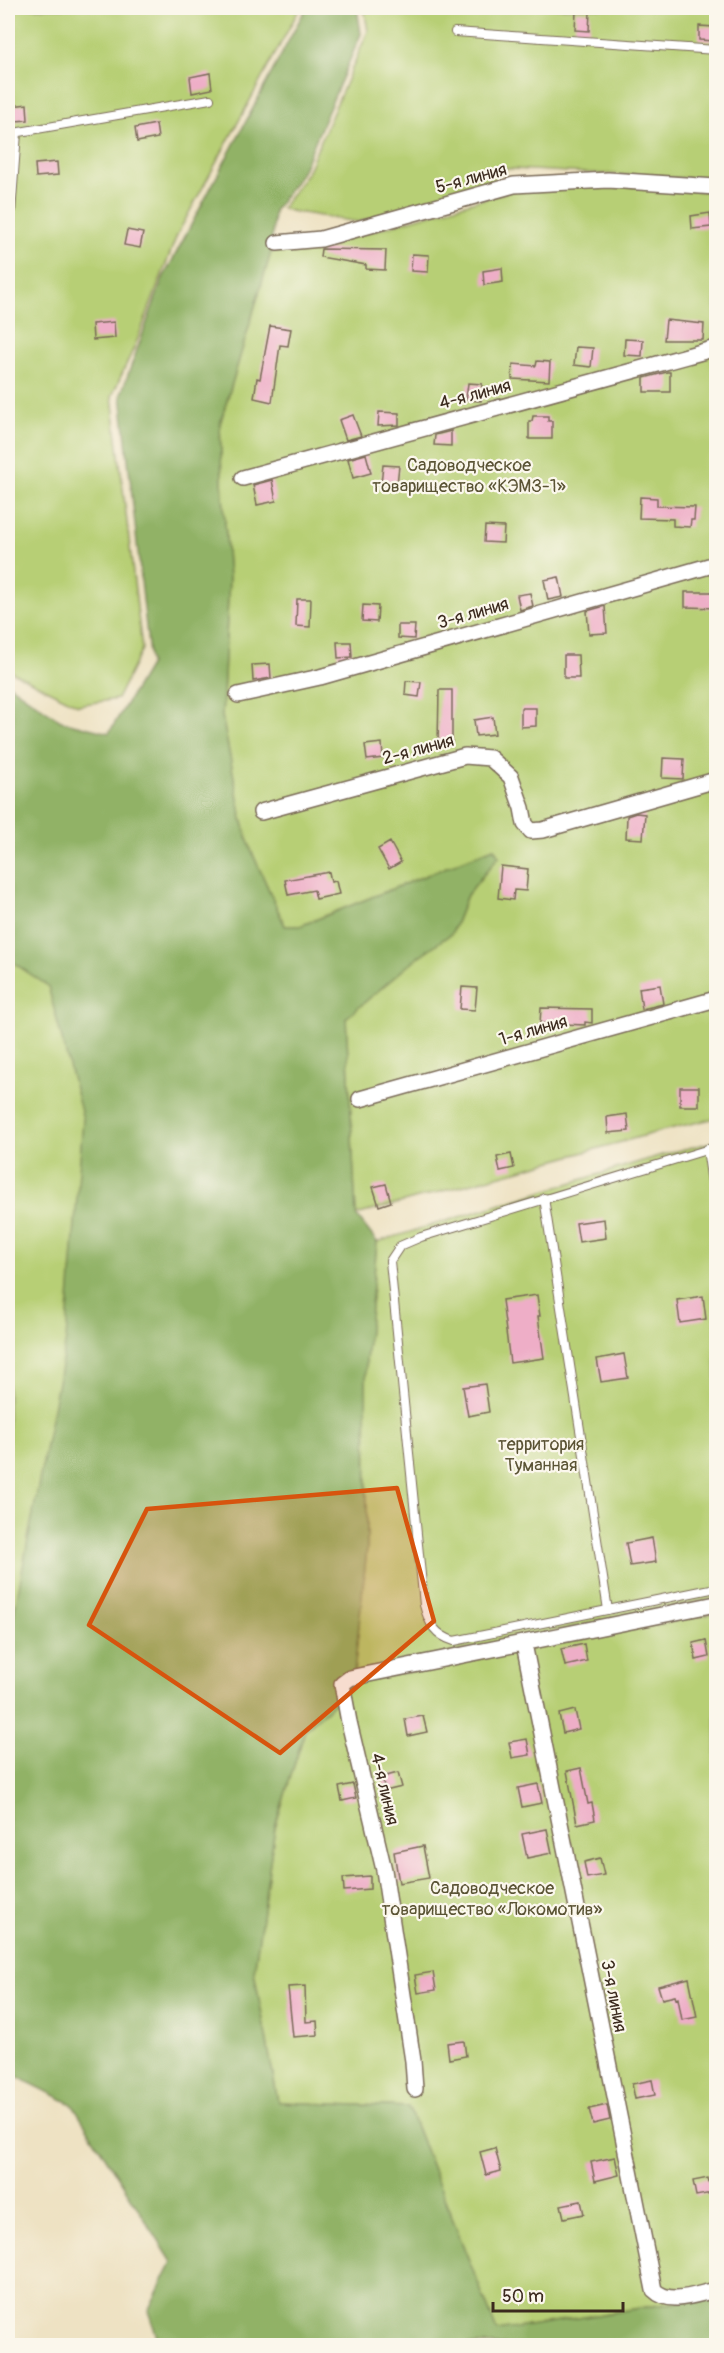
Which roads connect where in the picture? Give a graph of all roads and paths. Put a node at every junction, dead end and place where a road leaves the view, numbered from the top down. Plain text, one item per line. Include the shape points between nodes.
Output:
1 (455, 32) dead end
2 (717, 50) edge
3 (210, 99) dead end
4 (17, 133) junction
5 (8, 134) edge
6 (717, 187) edge
7 (277, 243) dead end
8 (8, 254) edge
9 (717, 348) edge
10 (243, 478) dead end
11 (717, 564) edge
12 (238, 695) dead end
13 (717, 780) edge
14 (261, 812) dead end
15 (717, 999) edge
16 (360, 1099) dead end
17 (717, 1147) edge
18 (707, 1149) junction
19 (544, 1198) junction
20 (717, 1210) edge
21 (717, 1588) edge
22 (716, 1607) edge
23 (608, 1610) junction
24 (522, 1627) junction
25 (524, 1644) junction
26 (415, 2089) dead end
27 (717, 2290) edge

1 - 2 lane
3 - 4 lane
4 - 5 lane
4 - 8 lane
6 - 7 street, 5-я линия via 608,180 514,185 321,239
9 - 10 street, 4-я линия
11 - 12 street, 3-я линия via 320,677
13 - 14 street, 2-я линия via 531,831 525,825 511,777 490,758 465,756
15 - 16 street, 1-я линия
17 - 18 lane
18 - 19 lane
18 - 20 lane
19 - 23 lane
19 - 24 lane via 421,1237 400,1246 390,1261 424,1605 429,1623 441,1637 454,1641
21 - 23 lane
22 - 25 street
23 - 24 lane
24 - 25 lane
25 - 26 street, 4-я линия via 359,1676 342,1684 384,1870
25 - 27 street, 3-я линия via 654,2290 660,2297 671,2299

